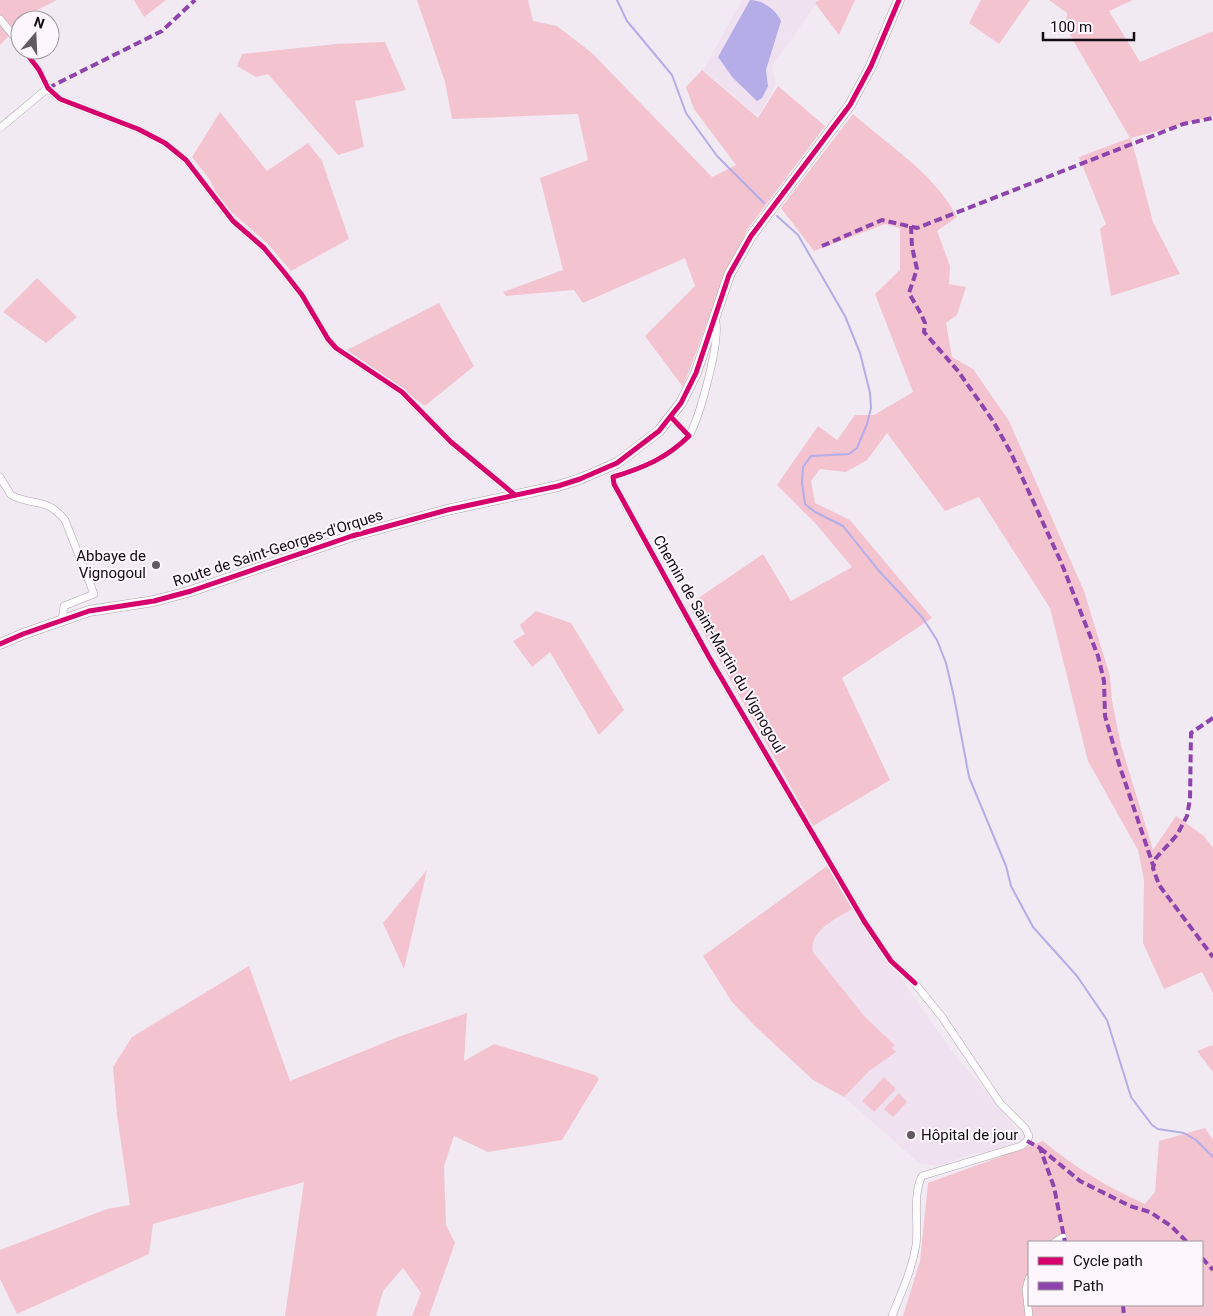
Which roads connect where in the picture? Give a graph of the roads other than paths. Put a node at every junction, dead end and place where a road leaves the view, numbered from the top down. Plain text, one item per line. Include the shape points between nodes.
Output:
1 (899, 0) edge
2 (0, 19) edge
3 (10, 32) edge
4 (32, 60) edge
5 (48, 88) junction
6 (0, 128) edge
7 (715, 317) junction
8 (671, 417) junction
9 (689, 436) junction
10 (0, 477) edge
11 (515, 495) junction
12 (62, 620) junction
13 (0, 644) edge
14 (1063, 1237) dead end
15 (1057, 1241) edge
16 (1028, 1282) edge
17 (892, 1316) edge
18 (1029, 1316) edge

1 - 7 street, Route de Saint-Georges-d'Orques via 871,66 850,105 751,236 729,275
2 - 3 street
4 - 5 street
5 - 6 street
5 - 11 street via 60,99 151,136 186,160 233,221 264,248 284,272 336,348 402,392 451,442
7 - 8 street, Route de Saint-Georges-d'Orques via 696,373
7 - 9 street, Chemin de Saint-Martin du Vignogoul via 718,328 714,347 696,422
8 - 9 street
8 - 11 street, Route de Saint-Georges-d'Orques via 645,444 618,463 580,479
9 - 17 street, Chemin de Saint-Martin du Vignogoul via 649,466 613,477 614,484 709,656 864,922 891,961 915,983 942,1017 1000,1103 1029,1136 1021,1146 922,1176 917,1186 913,1260
10 - 12 street via 11,495 46,504 65,520 94,594 64,606
11 - 12 street, Route de Saint-Georges-d'Orques via 384,527 191,591
12 - 13 street, Route de Saint-Georges-d'Orques
14 - 15 street
16 - 18 street

